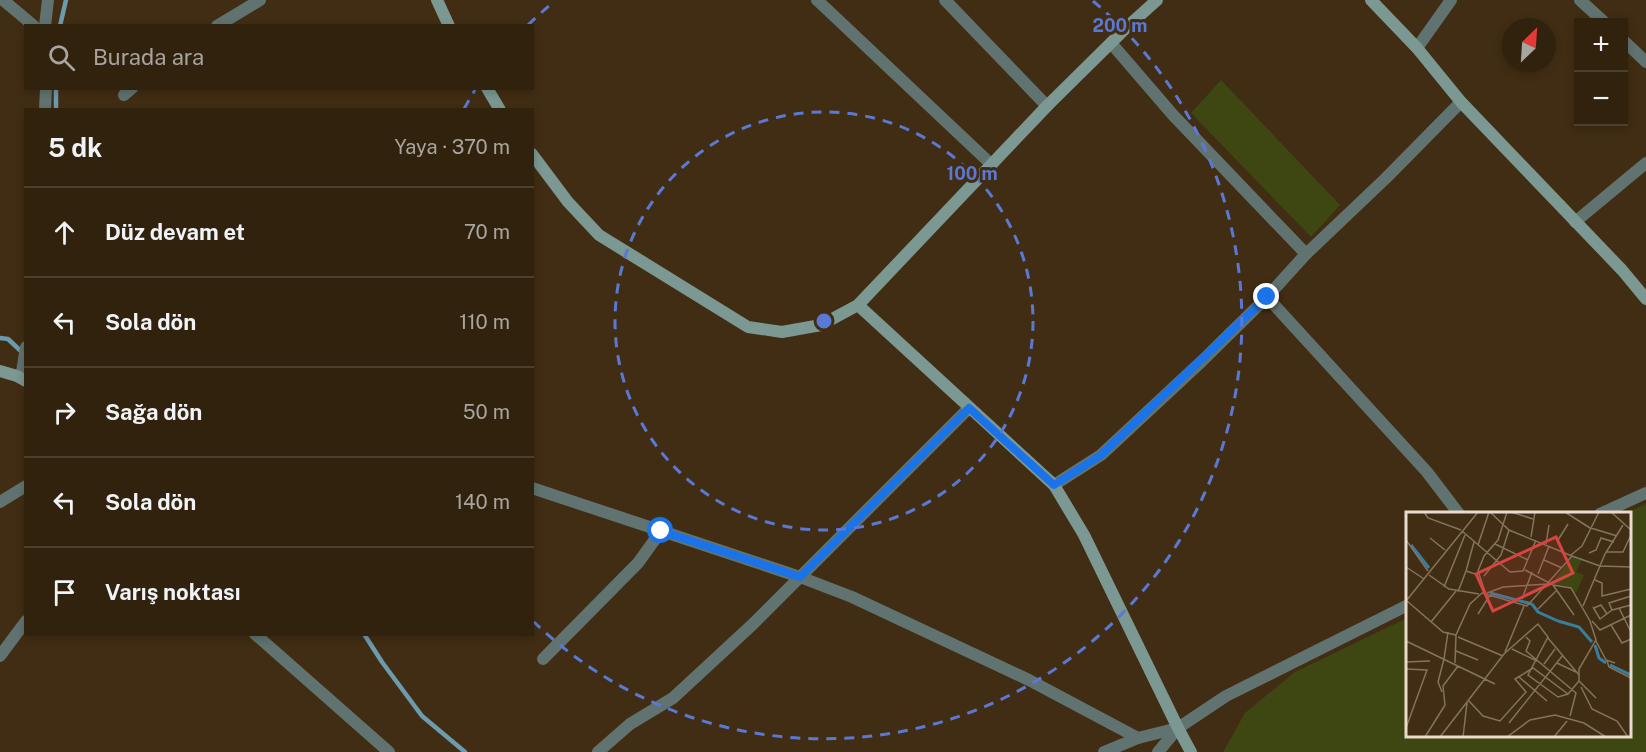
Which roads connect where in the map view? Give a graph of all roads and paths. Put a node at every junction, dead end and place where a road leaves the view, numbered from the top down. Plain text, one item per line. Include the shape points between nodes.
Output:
1 (3, 0) edge
2 (48, 0) edge
3 (260, 0) edge
4 (437, 0) edge
5 (818, 0) edge
6 (945, 0) edge
7 (1157, 0) edge
8 (1371, 0) edge
9 (1451, 0) edge
10 (1580, 0) edge
11 (1600, 18) edge
12 (31, 24) edge
13 (45, 24) edge
14 (220, 24) edge
15 (448, 24) edge
16 (1111, 43) junction
17 (1628, 46) edge
18 (1417, 48) junction
19 (1646, 62) edge
20 (46, 90) edge
21 (488, 90) edge
22 (1461, 102) junction
23 (1047, 106) junction
24 (45, 108) edge
25 (499, 108) edge
26 (534, 157) edge
27 (1646, 163) edge
28 (992, 165) junction
29 (1575, 222) junction
30 (1306, 254) junction
31 (1267, 297) junction
32 (1646, 299) edge
33 (858, 305) junction
34 (0, 371) edge
35 (22, 376) edge
36 (969, 408) junction
37 (1054, 485) junction
38 (24, 487) edge
39 (534, 489) edge
40 (1646, 493) edge
41 (0, 502) edge
42 (1458, 512) edge
43 (1602, 512) edge
44 (661, 531) junction
45 (800, 577) junction
46 (1406, 606) edge
47 (24, 624) edge
48 (257, 636) edge
49 (0, 656) edge
50 (543, 659) dead end
51 (1178, 728) junction
52 (1138, 738) junction
53 (389, 752) edge
54 (598, 752) edge
55 (1104, 752) edge
56 (1158, 752) edge
57 (1191, 752) edge

1 - 12 street
2 - 13 street
3 - 14 street
4 - 15 street
5 - 28 street
6 - 23 street
7 - 16 street
8 - 18 street
9 - 18 street
10 - 11 street
16 - 23 street
16 - 30 street via 1173,115
17 - 19 street
18 - 22 street
20 - 24 street
21 - 25 street
22 - 29 street
22 - 30 street
23 - 28 street
26 - 33 street via 599,235 748,327 782,332 821,325
27 - 29 street
28 - 33 street
29 - 32 street
30 - 31 street
31 - 37 street via 1101,455
31 - 42 street via 1427,472
33 - 36 street
34 - 35 street
36 - 37 street
36 - 45 street
37 - 51 street via 1084,535
38 - 41 street
39 - 44 street
40 - 43 street
44 - 45 street
44 - 50 street via 638,562
45 - 52 street via 852,597 1029,680
45 - 54 street via 673,698 630,724
46 - 51 street via 1226,696
47 - 49 street
48 - 53 street
51 - 52 street
51 - 56 street
51 - 57 street
52 - 55 street

